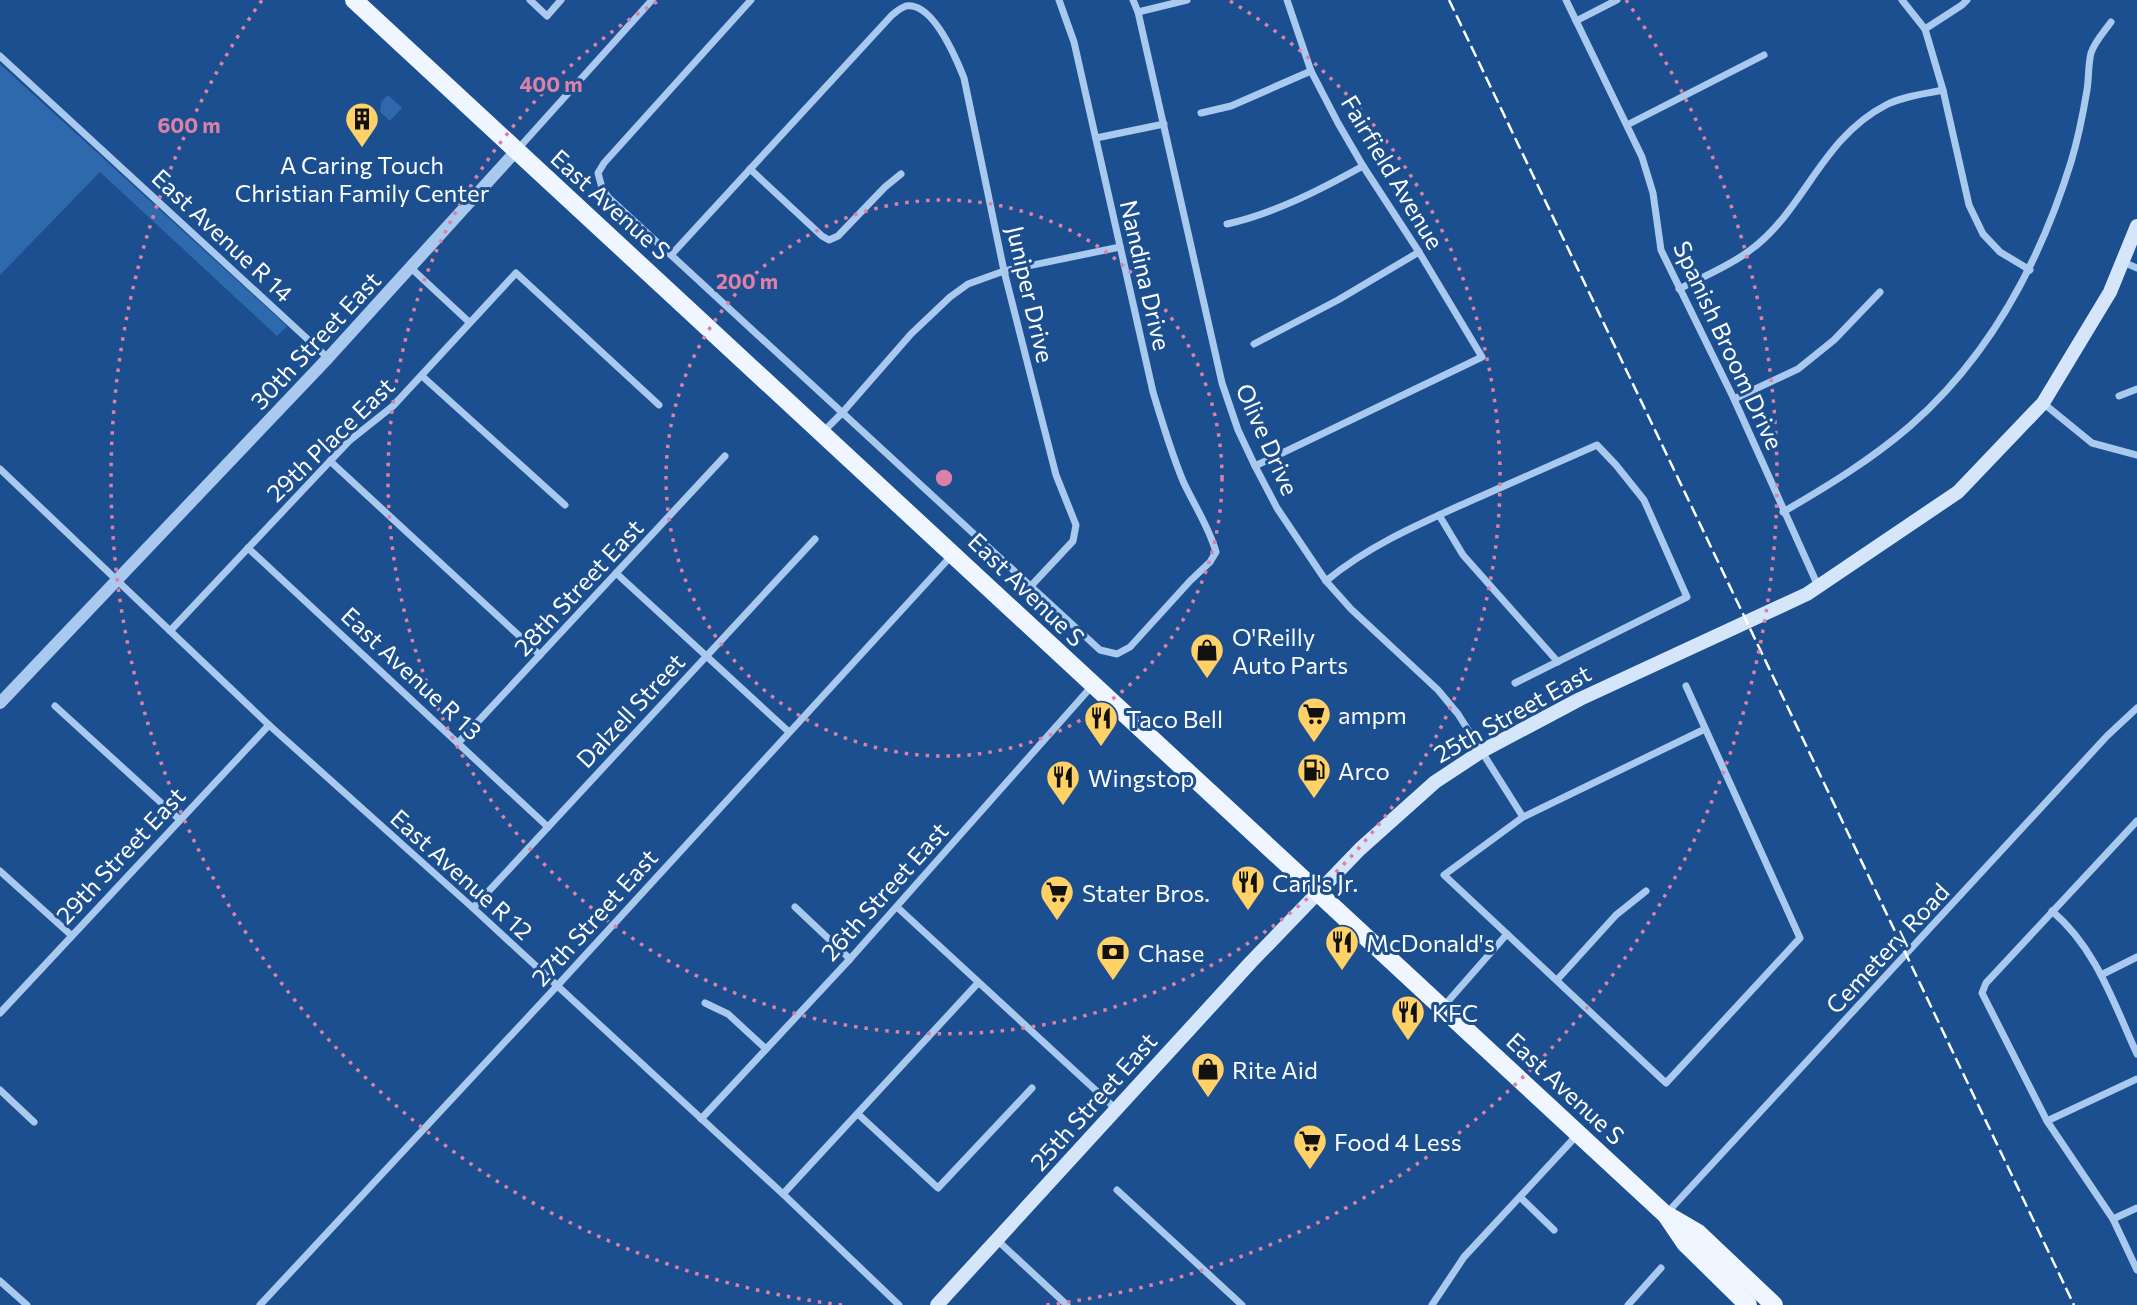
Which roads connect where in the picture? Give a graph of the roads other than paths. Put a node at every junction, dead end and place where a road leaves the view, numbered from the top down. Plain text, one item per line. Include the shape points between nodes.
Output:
1 (354, 0) edge
2 (530, 0) edge
3 (561, 0) edge
4 (653, 0) edge
5 (751, 0) edge
6 (1059, 0) edge
7 (1133, 0) edge
8 (1187, 0) edge
9 (1287, 0) edge
10 (1566, 0) edge
11 (1617, 0) edge
12 (1902, 0) edge
13 (1967, 0) edge
14 (1138, 12) junction
15 (1576, 21) junction
16 (2111, 22) dead end
17 (1925, 29) junction
18 (1764, 55) dead end
19 (0, 56) edge
20 (1311, 71) junction
21 (1943, 90) junction
22 (1201, 113) dead end
23 (1164, 124) junction
24 (1627, 125) junction
25 (1096, 138) junction
26 (516, 150) junction
27 (1363, 166) junction
28 (750, 169) junction
29 (901, 173) dead end
30 (1227, 224) dead end
31 (2137, 226) edge
32 (1120, 247) junction
33 (2133, 247) edge
34 (1419, 252) junction
35 (671, 255) junction
36 (2122, 262) junction
37 (411, 268) junction
38 (2137, 268) edge
39 (2030, 270) junction
40 (1004, 271) junction
41 (1679, 289) junction
42 (1880, 292) dead end
43 (469, 322) junction
44 (1254, 344) dead end
45 (328, 358) junction
46 (422, 376) junction
47 (2137, 389) edge
48 (2119, 396) dead end
49 (1734, 399) junction
50 (2043, 403) junction
51 (659, 405) dead end
52 (842, 413) junction
53 (822, 432) junction
54 (2137, 454) edge
55 (725, 456) dead end
56 (330, 461) junction
57 (1255, 467) junction
58 (0, 469) edge
59 (565, 505) dead end
60 (1783, 512) junction
61 (1439, 515) junction
62 (815, 539) dead end
63 (248, 548) junction
64 (954, 553) junction
65 (616, 573) junction
66 (117, 580) junction
67 (1326, 580) junction
68 (1030, 587) junction
69 (1818, 587) junction
70 (170, 631) junction
71 (1116, 654) joint
72 (540, 655) junction
73 (706, 657) junction
74 (1558, 662) junction
75 (1515, 683) dead end
76 (1093, 686) junction
77 (1686, 686) dead end
78 (0, 702) edge
79 (55, 706) dead end
80 (2137, 708) edge
81 (269, 724) junction
82 (1704, 729) junction
83 (789, 733) junction
84 (458, 743) junction
85 (1482, 751) junction
86 (1523, 817) junction
87 (180, 820) junction
88 (2137, 821) edge
89 (548, 827) junction
90 (0, 871) edge
91 (1646, 891) dead end
92 (1319, 894) junction
93 (795, 907) dead end
94 (897, 907) junction
95 (472, 908) junction
96 (2052, 911) junction
97 (1507, 934) junction
98 (71, 935) junction
99 (2137, 957) edge
100 (850, 958) junction
101 (2101, 975) junction
102 (1557, 980) junction
103 (978, 983) junction
104 (557, 986) junction
105 (705, 1003) dead end
106 (1443, 1007) junction
107 (0, 1013) edge
108 (766, 1049) junction
109 (2137, 1054) edge
110 (2137, 1079) edge
111 (1032, 1088) dead end
112 (0, 1090) edge
113 (1116, 1110) junction
114 (858, 1114) junction
115 (701, 1119) junction
116 (2047, 1121) junction
117 (34, 1122) dead end
118 (1578, 1133) junction
119 (1117, 1190) dead end
120 (783, 1194) junction
121 (1521, 1198) junction
122 (2137, 1208) edge
123 (1666, 1215) junction
124 (2113, 1219) junction
125 (1554, 1230) dead end
126 (997, 1240) junction
127 (1661, 1268) dead end
128 (2137, 1270) edge
129 (0, 1280) edge
130 (27, 1305) edge
131 (260, 1305) edge
132 (899, 1305) edge
133 (937, 1305) edge
134 (1067, 1305) edge
135 (1242, 1305) edge
136 (1432, 1305) edge
137 (1628, 1305) edge
138 (1748, 1305) edge
139 (1774, 1305) edge

1 - 26 main road, East Avenue S
2 - 3 street via 547,16
4 - 26 street, 30th Street East
5 - 35 street, East Avenue S via 598,173 608,197
6 - 25 street, Nandina Drive via 1074,42
7 - 14 street, Olive Drive
8 - 14 street
9 - 20 street, Fairfield Avenue
10 - 15 street, Spanish Broom Drive
11 - 15 street
12 - 17 street
13 - 17 street
14 - 23 street, Olive Drive
15 - 24 street, Spanish Broom Drive
16 - 39 street via 2091,53 2073,158
17 - 21 street
18 - 24 street
19 - 45 street, East Avenue R 14
20 - 22 street via 1231,106
20 - 27 street, Fairfield Avenue
21 - 39 street via 1969,205 1978,225 2000,252
21 - 41 street via 1888,104 1854,126 1827,154 1773,229 1750,251
23 - 25 street
23 - 57 street, Olive Drive via 1222,383
24 - 41 street, Spanish Broom Drive via 1653,193 1661,250
25 - 32 street, Nandina Drive
26 - 37 street, 30th Street East
26 - 53 main road, East Avenue S
27 - 30 street via 1255,217
27 - 34 street, Fairfield Avenue
28 - 29 street via 829,240
28 - 35 street
28 - 40 street, Juniper Drive via 892,15 902,7 915,6 940,30 964,78
31 - 33 main road, 25th Street East
32 - 40 street
32 - 71 street, Nandina Drive via 1168,443 1216,552 1130,647
33 - 36 main road, 25th Street East
34 - 44 street
34 - 57 street, Fairfield Avenue via 1482,357
35 - 52 street, East Avenue S
36 - 38 street
36 - 50 main road, 25th Street East via 2110,292
37 - 43 street
37 - 45 street, 30th Street East
39 - 60 street via 1994,330 1935,403 1847,474
40 - 52 street via 968,284 950,297
40 - 68 street, Juniper Drive via 1056,475 1076,525 1073,541
41 - 49 street, Spanish Broom Drive
42 - 49 street via 1834,340 1798,369
43 - 46 street, 29th Place East
43 - 51 street, 29th Place East via 516,273
45 - 66 street, 30th Street East
46 - 56 street, 29th Place East
46 - 59 street
47 - 48 street
49 - 60 street, Spanish Broom Drive
50 - 54 street via 2092,443
50 - 69 main road, 25th Street East via 1958,492
52 - 53 street
52 - 68 street, East Avenue S
53 - 64 main road, East Avenue S
55 - 65 street, 28th Street East
56 - 63 street, 29th Place East
56 - 72 street
57 - 67 street, Olive Drive
58 - 66 street, East Avenue R 12
60 - 69 street, Spanish Broom Drive
61 - 67 street via 1375,547
61 - 74 street via 1463,555
61 - 74 street via 1597,445 1616,465 1644,500 1687,597
62 - 73 street, Dalzell Street
63 - 70 street, 29th Place East
63 - 84 street, East Avenue R 13
64 - 76 main road, East Avenue S
64 - 83 street, 27th Street East
65 - 72 street, 28th Street East
65 - 73 street
66 - 70 street, East Avenue R 12
66 - 78 street, 30th Street East
67 - 85 street, Olive Drive via 1438,690
68 - 71 street, East Avenue S via 1100,650
69 - 85 main road, 25th Street East via 1580,699
70 - 81 street, East Avenue R 12
72 - 84 street, 28th Street East
73 - 83 street
73 - 89 street, Dalzell Street
74 - 75 street
76 - 92 main road, East Avenue S
76 - 94 street, 26th Street East
77 - 82 street
79 - 87 street
80 - 123 street, Cemetery Road
81 - 87 street, 29th Street East
81 - 95 street, East Avenue R 12
82 - 86 street
82 - 102 street via 1800,938 1666,1083
83 - 104 street, 27th Street East
84 - 89 street, East Avenue R 13
85 - 86 street, Olive Drive
85 - 92 main road, 25th Street East via 1396,815
86 - 97 street via 1444,875
87 - 98 street, 29th Street East
88 - 96 street
89 - 95 street, Dalzell Street
90 - 98 street
91 - 102 street via 1616,915
92 - 106 main road, East Avenue S
92 - 113 main road, 25th Street East
93 - 100 street
94 - 100 street, 26th Street East
94 - 103 street
95 - 104 street, East Avenue R 12
96 - 101 street via 2080,940
96 - 116 street via 1982,993
97 - 102 street
97 - 106 street
98 - 107 street, 29th Street East
99 - 101 street
100 - 108 street, 26th Street East
101 - 109 street
103 - 113 street
103 - 114 street
104 - 115 street, East Avenue R 12
104 - 131 street, 27th Street East
105 - 108 street via 728,1014
106 - 118 main road, East Avenue S
108 - 115 street, 26th Street East
110 - 116 street
111 - 114 street via 938,1188
112 - 117 street
113 - 126 main road, 25th Street East
114 - 120 street
115 - 120 street, East Avenue R 12
116 - 124 street
118 - 121 street
118 - 123 main road, East Avenue S
119 - 135 street
120 - 132 street, East Avenue R 12
121 - 125 street
121 - 136 street via 1464,1257
122 - 124 street
123 - 138 main road, East Avenue S via 1685,1243
123 - 139 main road, East Avenue S via 1698,1233
124 - 128 street
126 - 133 main road, 25th Street East
126 - 134 street
127 - 137 street
129 - 130 street

